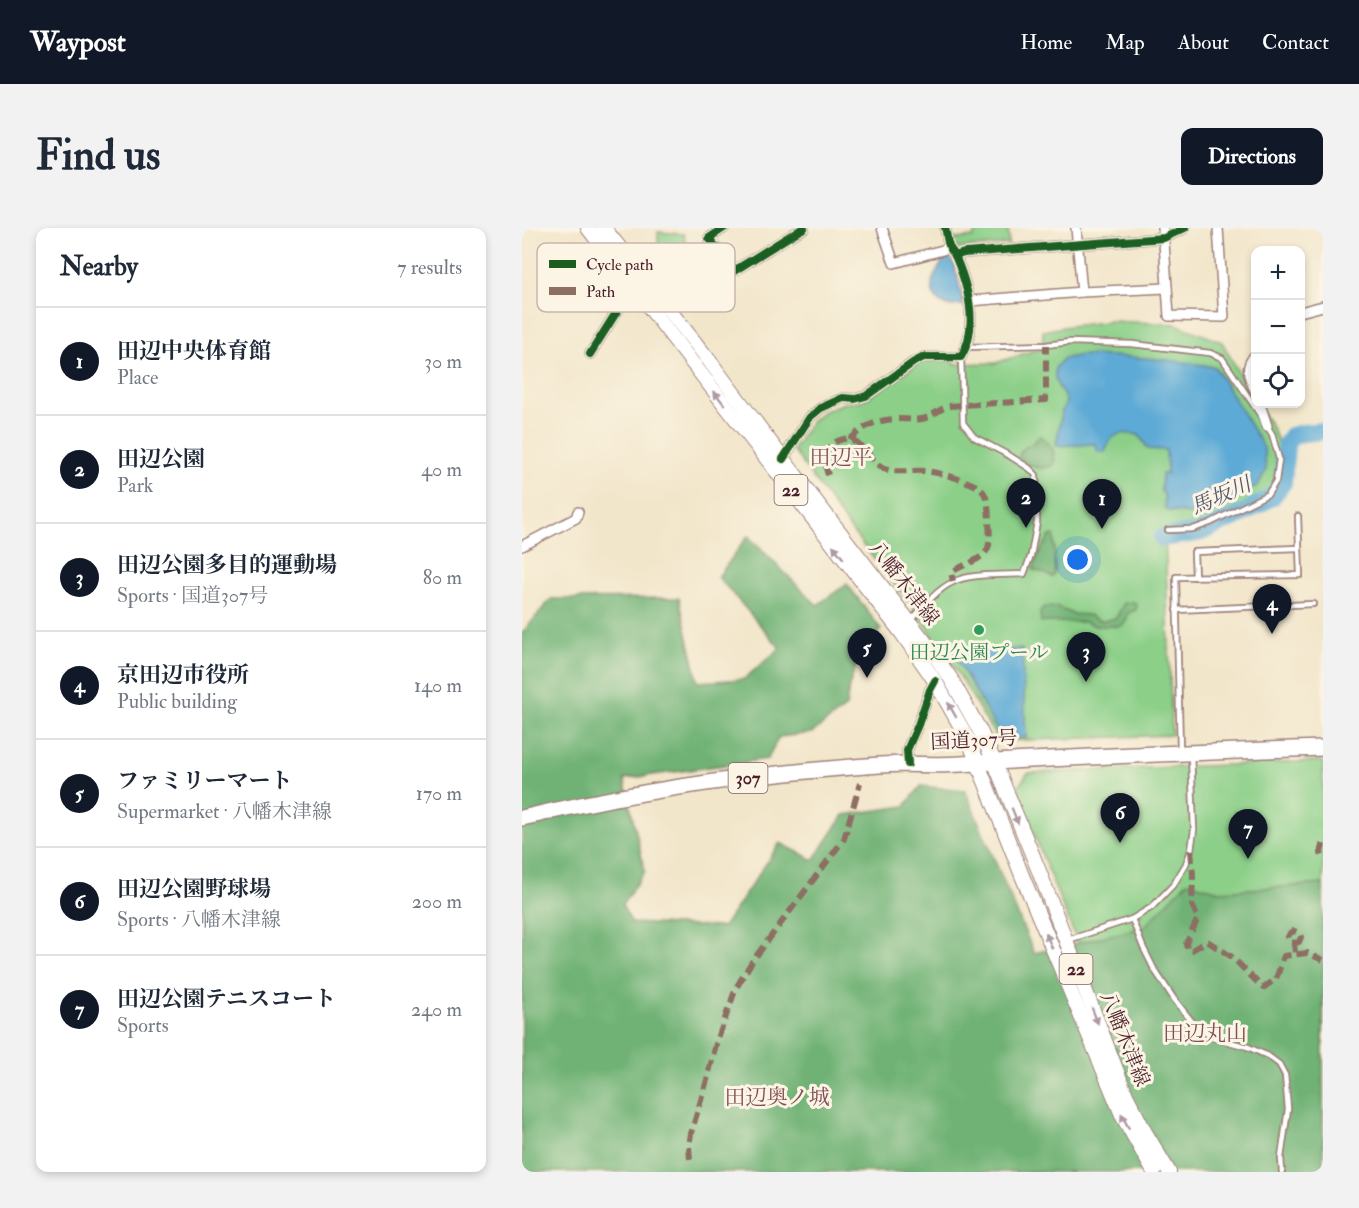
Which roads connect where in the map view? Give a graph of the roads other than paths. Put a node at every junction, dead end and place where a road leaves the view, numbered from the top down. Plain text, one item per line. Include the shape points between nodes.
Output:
1 (588, 228) edge
2 (604, 228) edge
3 (724, 228) edge
4 (804, 228) edge
5 (882, 228) edge
6 (945, 228) edge
7 (1076, 228) edge
8 (1185, 228) edge
9 (1218, 228) edge
10 (792, 231) edge
11 (1163, 233) edge
12 (600, 243) edge
13 (616, 243) edge
14 (713, 243) edge
15 (1077, 245) junction
16 (952, 252) junction
17 (735, 271) edge
18 (1167, 288) junction
19 (1082, 292) junction
20 (970, 301) junction
21 (1323, 306) edge
22 (1305, 311) edge
23 (617, 312) edge
24 (653, 312) edge
25 (671, 312) edge
26 (967, 347) junction
27 (590, 354) dead end
28 (961, 357) junction
29 (1251, 361) edge
30 (1251, 381) edge
31 (1261, 408) edge
32 (1267, 426) junction
33 (783, 459) junction
34 (578, 512) dead end
35 (1298, 516) dead end
36 (1168, 530) dead end
37 (522, 546) edge
38 (1299, 548) junction
39 (1195, 577) junction
40 (1313, 604) dead end
41 (1176, 610) junction
42 (910, 623) junction
43 (935, 681) junction
44 (1323, 748) edge
45 (1185, 752) junction
46 (993, 761) junction
47 (978, 762) junction
48 (908, 764) junction
49 (522, 818) edge
50 (1132, 919) junction
51 (1066, 941) junction
52 (1154, 1172) edge
53 (1169, 1172) edge
54 (1282, 1172) edge

1 - 12 main road, 八幡木津線 / 22
2 - 13 main road, 八幡木津線 / 22
3 - 14 street via 709,238
4 - 10 street
5 - 16 street via 894,263
6 - 16 street
7 - 15 street
8 - 11 street
9 - 18 street via 1224,317 1169,316
10 - 17 street
11 - 15 street
11 - 18 street
15 - 16 street
15 - 19 street
16 - 20 street
18 - 19 street
19 - 20 street
20 - 26 street
21 - 22 street
23 - 27 street
43 -> 24 main road, 八幡木津線 / 22
25 - 33 main road, 八幡木津線 / 22
26 - 28 street
26 - 32 lane via 1070,342 1210,352 1222,358
28 - 33 street via 924,357 866,396 843,398 821,408 810,417
28 - 42 lane via 963,423 974,437 1010,456 1036,476 1037,522 1031,555 1024,574 953,581 930,599
29 - 30 street
31 - 32 street
32 - 36 lane via 1279,459 1276,481 1268,494 1210,523 1193,529
33 - 42 main road, 八幡木津線 / 22
34 - 37 street via 576,518
35 - 38 lane
38 - 39 lane via 1194,552
38 - 39 lane via 1300,575
39 - 41 lane via 1176,578
40 - 41 lane
41 - 45 lane
42 - 46 main road, 八幡木津線 / 22 via 951,679
47 -> 43 main road, 八幡木津線 / 22
43 - 48 street via 907,750
44 - 45 highway, 国道307号 / 307
45 - 46 highway, 国道307号 / 307
45 - 50 lane via 1194,830 1191,850 1174,884 1152,907
46 - 47 highway, 国道307号 / 307
46 -> 51 main road, 八幡木津線 / 22
47 - 48 highway, 国道307号 / 307
52 -> 47 main road, 八幡木津線 / 22 via 1123,1118
48 - 49 highway, 国道307号 / 307 via 701,784
50 - 51 lane
50 - 54 lane via 1154,969 1193,1023 1214,1038 1248,1047 1279,1064 1285,1075 1288,1109
51 -> 53 main road, 八幡木津線 / 22 via 1126,1095

